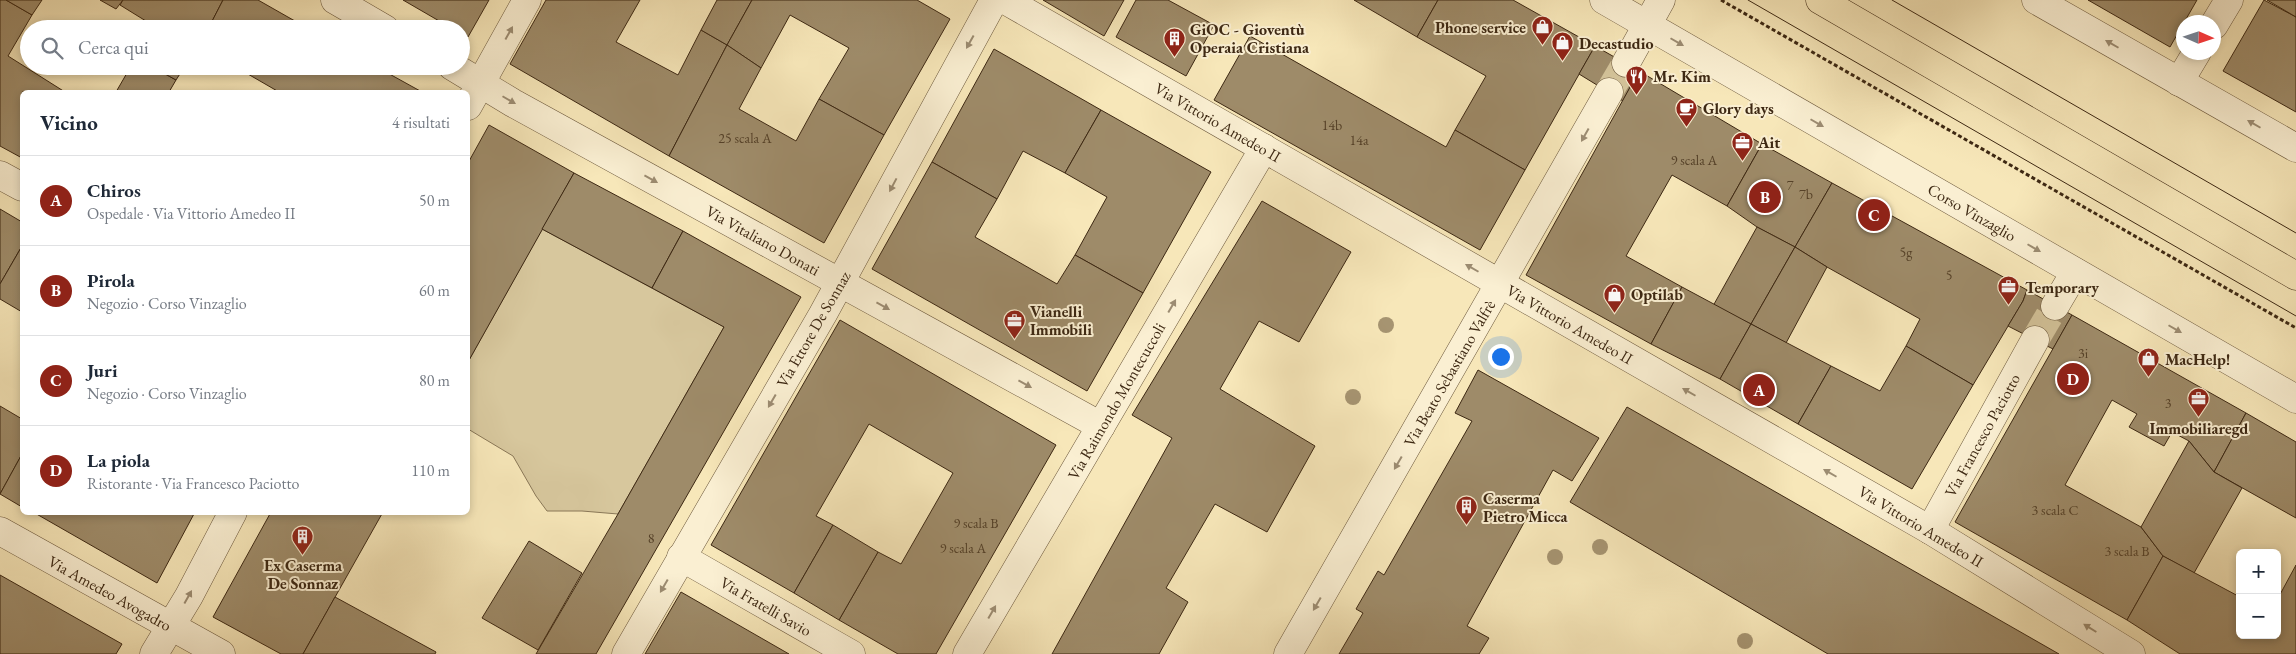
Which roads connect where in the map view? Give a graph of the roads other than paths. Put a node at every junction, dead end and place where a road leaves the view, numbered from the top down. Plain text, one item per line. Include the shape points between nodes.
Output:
1 (335, 0) edge
2 (527, 0) edge
3 (994, 0) edge
4 (1005, 0) edge
5 (1604, 0) edge
6 (1661, 0) edge
7 (1820, 0) edge
8 (2036, 0) edge
9 (2229, 0) edge
10 (2220, 15) edge
11 (369, 20) edge
12 (1648, 25) junction
13 (2192, 60) edge
14 (1626, 63) tunnel mouth
15 (459, 75) edge
16 (2179, 82) junction
17 (1609, 92) tunnel mouth
18 (474, 95) edge
19 (1264, 148) junction
20 (2296, 148) edge
21 (0, 175) edge
22 (20, 186) edge
23 (2075, 272) junction
24 (2296, 276) edge
25 (840, 282) junction
26 (1500, 284) junction
27 (2055, 306) tunnel mouth
28 (2035, 340) tunnel mouth
29 (2296, 399) edge
30 (1101, 426) junction
31 (231, 515) edge
32 (0, 530) edge
33 (1930, 530) junction
34 (681, 557) junction
35 (171, 627) junction
36 (154, 654) edge
37 (221, 654) edge
38 (626, 654) edge
39 (851, 654) edge
40 (967, 654) edge
41 (1288, 654) edge
42 (2131, 654) edge

1 - 11 street
18 -> 2 street
3 -> 25 street, Via Ettore De Sonnaz
4 - 19 street, Via Vittorio Amedeo II
5 - 12 street, Corso Vinzaglio
6 - 12 street
7 - 24 main road
16 -> 8 street
9 - 10 street
12 - 14 street
12 -> 23 street, Corso Vinzaglio
13 - 16 street
15 - 18 street, Via Vitaliano Donati
20 -> 16 street
17 -> 26 street, Via Beato Sebastiano Valfrè
18 -> 25 street, Via Vitaliano Donati
26 -> 19 street, Via Vittorio Amedeo II
30 -> 19 street, Via Raimondo Montecuccoli
21 - 22 street
23 - 27 street
23 -> 29 street, Corso Vinzaglio
25 -> 30 street, Via Vitaliano Donati
25 -> 34 street, Via Ettore De Sonnaz
33 -> 26 street, Via Vittorio Amedeo II
26 -> 41 street, Via Beato Sebastiano Valfrè
28 - 33 street, Via Francesco Paciotto
40 -> 30 street, Via Raimondo Montecuccoli
35 -> 31 street
32 - 35 street, Via Amedeo Avogadro
42 -> 33 street, Via Vittorio Amedeo II
34 -> 38 street, Via Ettore De Sonnaz
34 - 39 street, Via Fratelli Savio
35 - 36 street
35 - 37 street, Via Amedeo Avogadro

